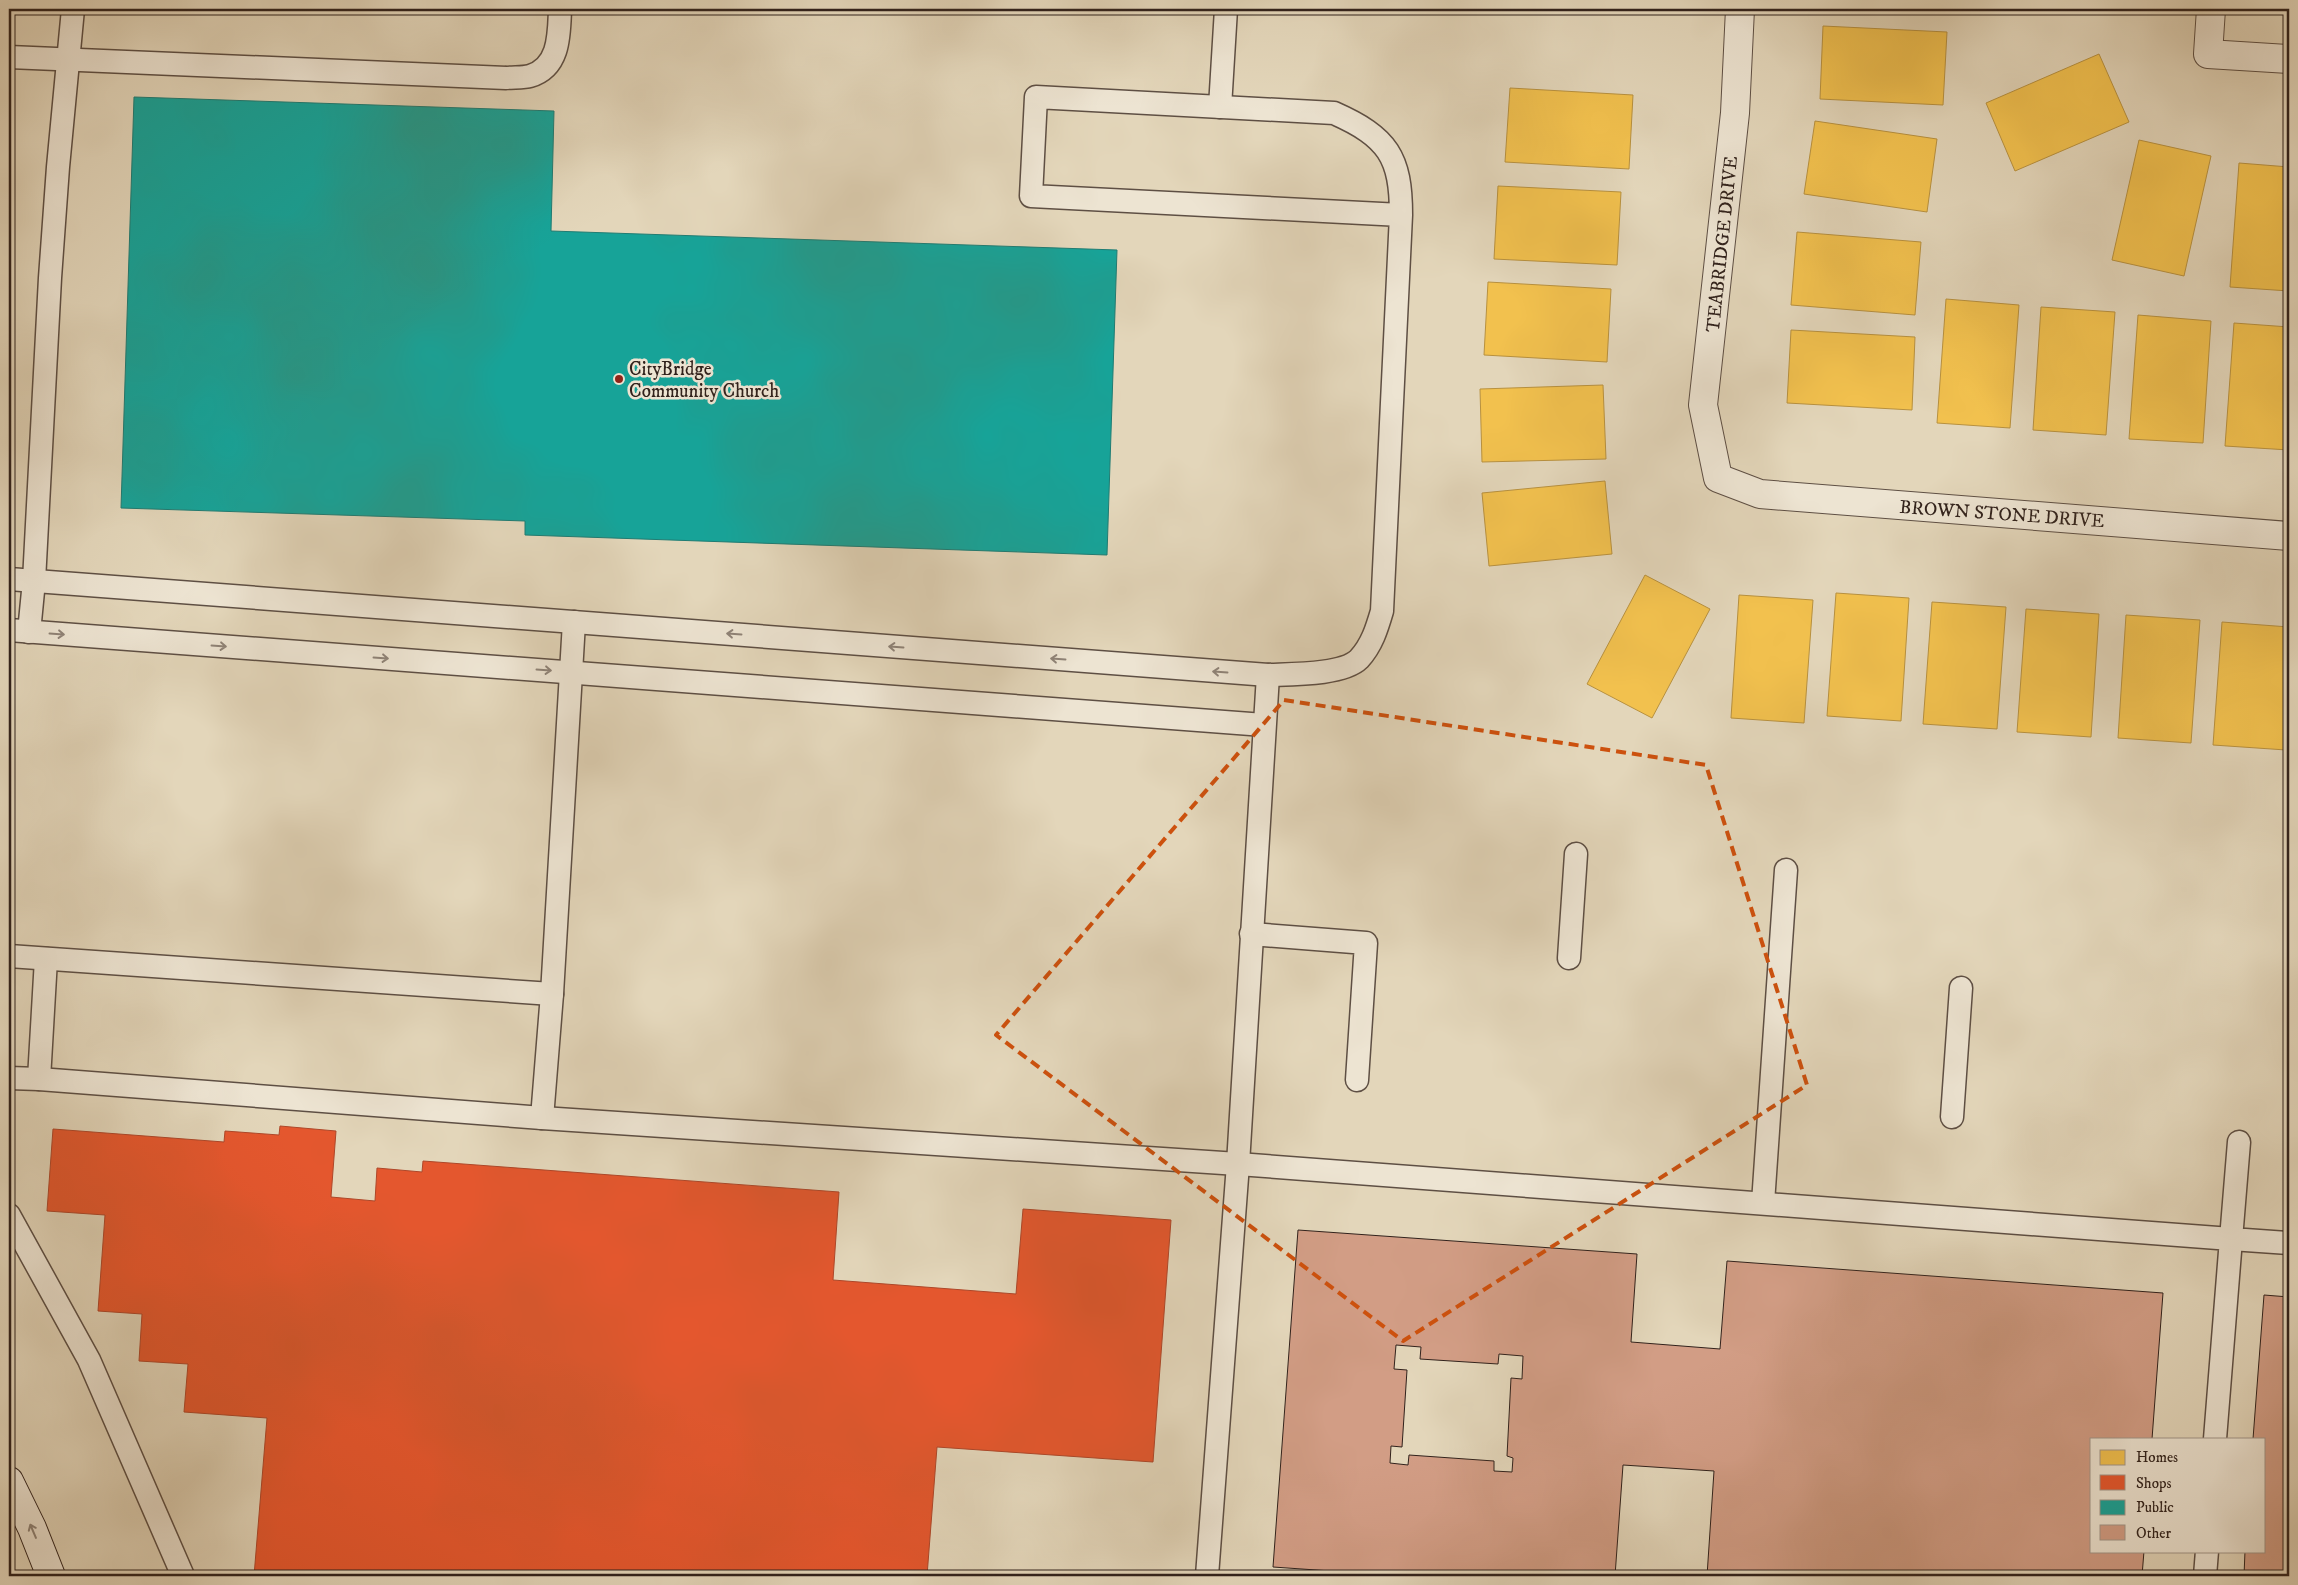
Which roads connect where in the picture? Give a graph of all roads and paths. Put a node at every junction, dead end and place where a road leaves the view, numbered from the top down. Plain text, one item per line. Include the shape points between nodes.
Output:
1 (73, 9) edge
2 (560, 9) edge
3 (1226, 9) edge
4 (1740, 9) edge
5 (2211, 9) edge
6 (9, 57) edge
7 (2289, 59) edge
8 (70, 61) junction
9 (1220, 107) junction
10 (1401, 216) junction
11 (1718, 478) joint
12 (2289, 536) edge
13 (9, 579) edge
14 (34, 581) junction
15 (574, 622) junction
16 (19, 631) edge
17 (570, 671) junction
18 (1268, 675) junction
19 (1264, 725) junction
20 (1576, 854) dead end
21 (1786, 870) dead end
22 (1250, 934) junction
23 (9, 956) edge
24 (1569, 958) dead end
25 (46, 959) junction
26 (1961, 988) dead end
27 (552, 994) junction
28 (9, 1078) edge
29 (39, 1079) junction
30 (1357, 1080) dead end
31 (1952, 1117) dead end
32 (542, 1118) junction
33 (2239, 1142) dead end
34 (1238, 1164) junction
35 (1762, 1203) junction
36 (9, 1215) edge
37 (2231, 1239) junction
38 (2289, 1243) edge
39 (2215, 1438) edge
40 (9, 1481) edge
41 (2207, 1552) edge
42 (51, 1576) edge
43 (184, 1576) edge
44 (1207, 1576) edge
45 (2205, 1576) edge

1 - 8 lane
2 - 8 lane via 559,44 548,65 530,76 506,78
3 - 9 lane
4 - 11 street, TEABRIDGE DRIVE via 1735,114 1703,405
5 - 7 street via 2208,54
6 - 8 lane
8 - 14 lane via 50,278
9 - 10 lane via 1334,114 1361,125 1382,142 1394,162 1401,185
9 - 10 lane via 1036,97 1031,196
10 - 18 lane via 1380,620 1374,638 1358,660 1328,672
11 - 12 street, BROWN STONE DRIVE via 1760,494
13 - 14 lane
14 - 15 lane
14 - 16 lane
15 - 17 lane
18 -> 15 lane
16 -> 17 lane
17 - 19 lane
17 - 27 lane
18 - 19 lane
19 - 22 lane
20 - 24 lane
21 - 35 lane
22 - 30 lane via 1366,943
22 - 34 lane
23 - 25 lane
25 - 27 lane
25 - 29 lane
26 - 31 lane
27 - 32 lane
28 - 29 lane
29 - 32 lane
32 - 34 lane
33 - 37 lane
34 - 35 lane
34 - 44 lane
35 - 37 lane
36 - 43 lane via 89,1360
37 - 38 lane
37 - 39 lane
42 -> 40 street
41 - 45 lane

